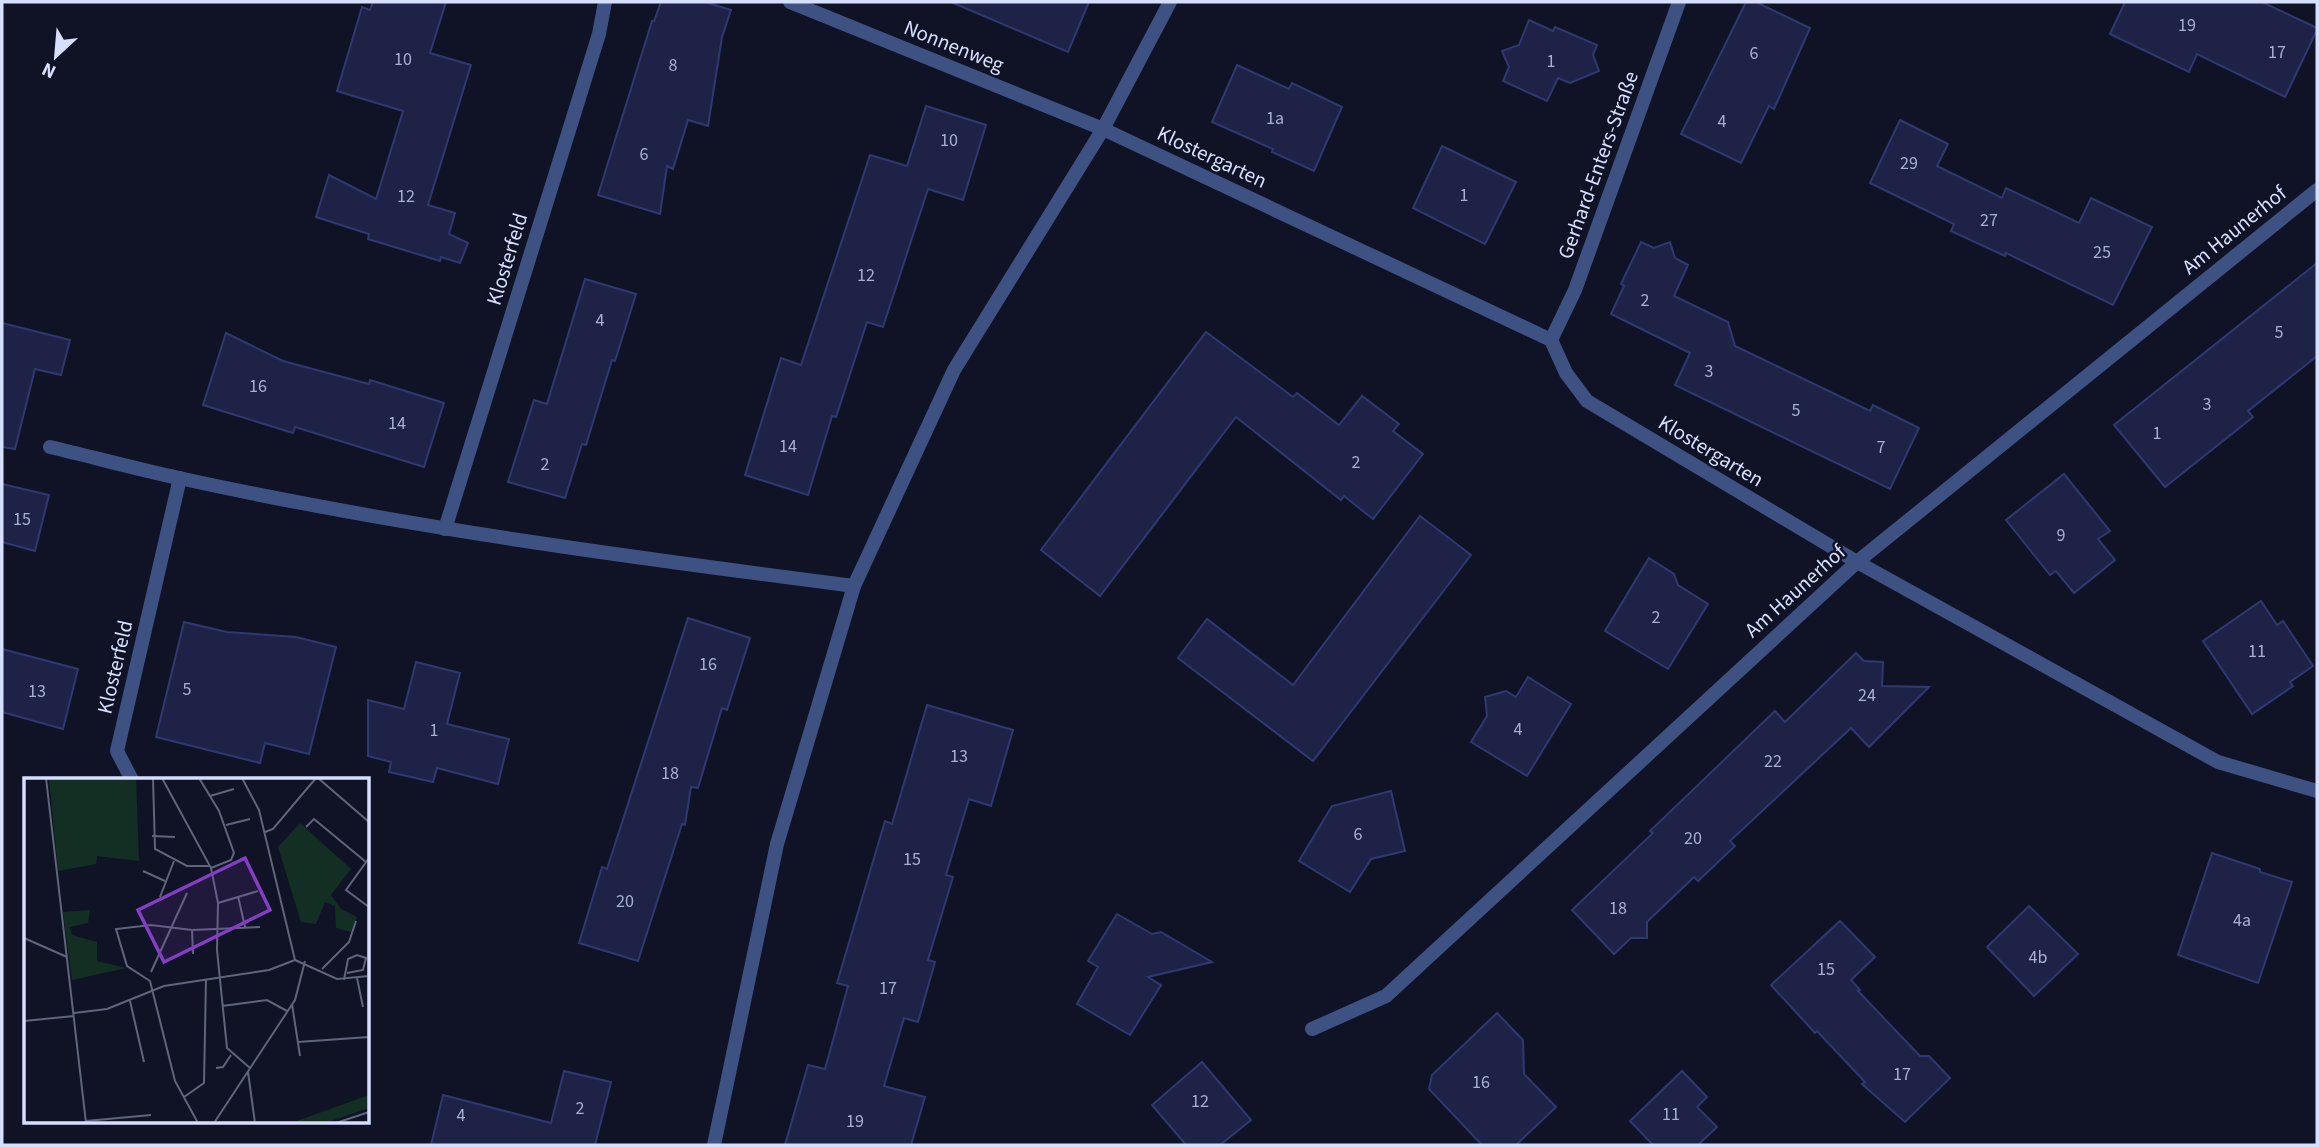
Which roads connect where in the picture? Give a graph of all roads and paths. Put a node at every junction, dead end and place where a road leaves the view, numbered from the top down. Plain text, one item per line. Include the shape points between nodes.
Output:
1 (605, 2) edge
2 (790, 2) edge
3 (1170, 2) edge
4 (1679, 2) edge
5 (1103, 129) junction
6 (2317, 190) edge
7 (1551, 340) junction
8 (50, 447) dead end
9 (180, 478) junction
10 (445, 529) junction
11 (1857, 562) junction
12 (854, 586) junction
13 (131, 778) edge
14 (2317, 791) edge
15 (1312, 1029) dead end
16 (714, 1145) edge

1 - 10 street, Klosterfeld via 599,34
2 - 5 street, Nonnenweg
3 - 5 street
4 - 7 street, Gerhard-Enters-Straße via 1575,290
5 - 7 street, Klostergarten
5 - 12 street via 954,370
6 - 11 street, Am Haunerhof
7 - 11 street, Klostergarten via 1566,373 1587,401
8 - 9 street
9 - 10 street
9 - 13 street, Klosterfeld via 117,751
10 - 12 street
11 - 14 street, Klostergarten via 2218,762
11 - 15 street, Am Haunerhof via 1386,996
12 - 16 street via 777,844

